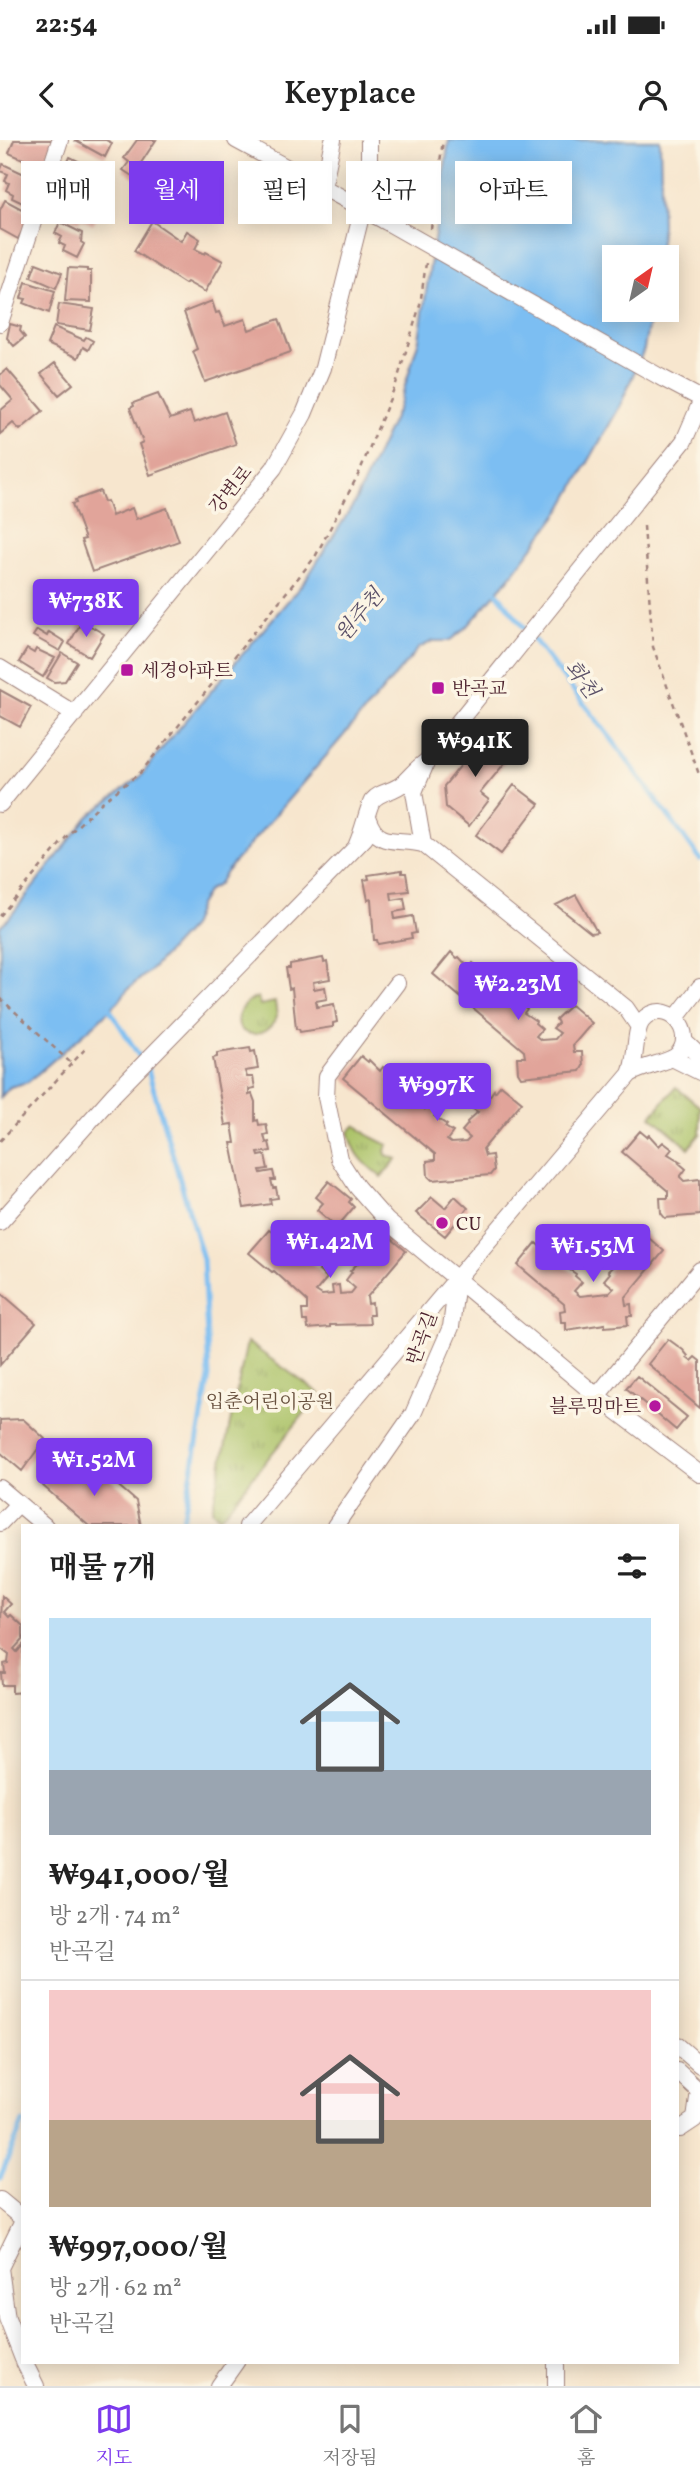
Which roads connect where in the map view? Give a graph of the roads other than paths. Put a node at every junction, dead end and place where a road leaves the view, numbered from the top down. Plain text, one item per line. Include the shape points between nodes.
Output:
1 (60, 140) edge
2 (236, 140) edge
3 (333, 140) edge
4 (369, 140) edge
5 (274, 161) edge
6 (329, 161) edge
7 (369, 161) edge
8 (359, 224) edge
9 (390, 224) edge
10 (0, 323) edge
11 (700, 398) edge
12 (700, 404) edge
13 (0, 668) edge
14 (75, 714) junction
15 (427, 761) junction
16 (382, 793) junction
17 (0, 804) edge
18 (418, 812) junction
19 (370, 825) junction
20 (400, 840) junction
21 (423, 844) junction
22 (397, 983) dead end
23 (700, 987) edge
24 (676, 1018) junction
25 (642, 1028) junction
26 (685, 1042) junction
27 (700, 1056) edge
28 (667, 1059) junction
29 (700, 1072) edge
30 (630, 1074) junction
31 (0, 1222) edge
32 (700, 1270) edge
33 (457, 1281) junction
34 (597, 1396) junction
35 (700, 1474) edge
36 (0, 1488) edge
37 (18, 1504) junction
38 (0, 1523) edge
39 (43, 1524) edge
40 (249, 1524) edge
41 (336, 1524) edge
42 (679, 2047) edge
43 (700, 2065) edge
44 (679, 2073) edge
45 (700, 2092) edge
46 (679, 2128) edge
47 (0, 2200) edge
48 (21, 2218) edge
49 (21, 2224) edge
50 (21, 2356) edge
51 (25, 2364) edge
52 (235, 2364) edge
53 (556, 2364) edge
54 (36, 2386) edge
55 (219, 2386) edge
56 (556, 2386) edge

1 - 10 street
2 - 5 street
3 - 6 street
4 - 7 street, 강변로
8 - 14 street, 강변로 via 323,368 274,468
9 - 11 street, bridge
12 - 15 street via 684,441
13 - 14 street
14 - 17 street, 강변로
15 - 16 street via 401,785
15 - 18 street via 414,792
16 - 18 street via 399,791 413,800
16 - 19 street via 370,804
18 - 20 street via 413,831
18 - 21 street
19 - 20 street via 384,839
19 - 31 street via 357,844 114,1094
20 - 21 street
21 - 25 street via 626,1008
22 - 33 street via 327,1076 326,1097 339,1159 357,1187 387,1221
23 - 24 street
24 - 25 street via 664,1012
24 - 26 street via 683,1026
25 - 28 street via 646,1056
25 - 30 street
26 - 27 street
26 - 28 street
28 - 29 street
28 - 30 street
30 - 33 street
32 - 34 street
33 - 34 street
33 - 40 street
33 - 41 street, 반곡길 via 452,1327 413,1414
34 - 35 street
36 - 37 street
37 - 38 street
37 - 39 street
42 - 43 street
44 - 45 street
45 - 46 street via 695,2119
47 - 48 street
49 - 50 street via 1,2268 7,2318
51 - 54 street
52 - 55 street
53 - 56 street

